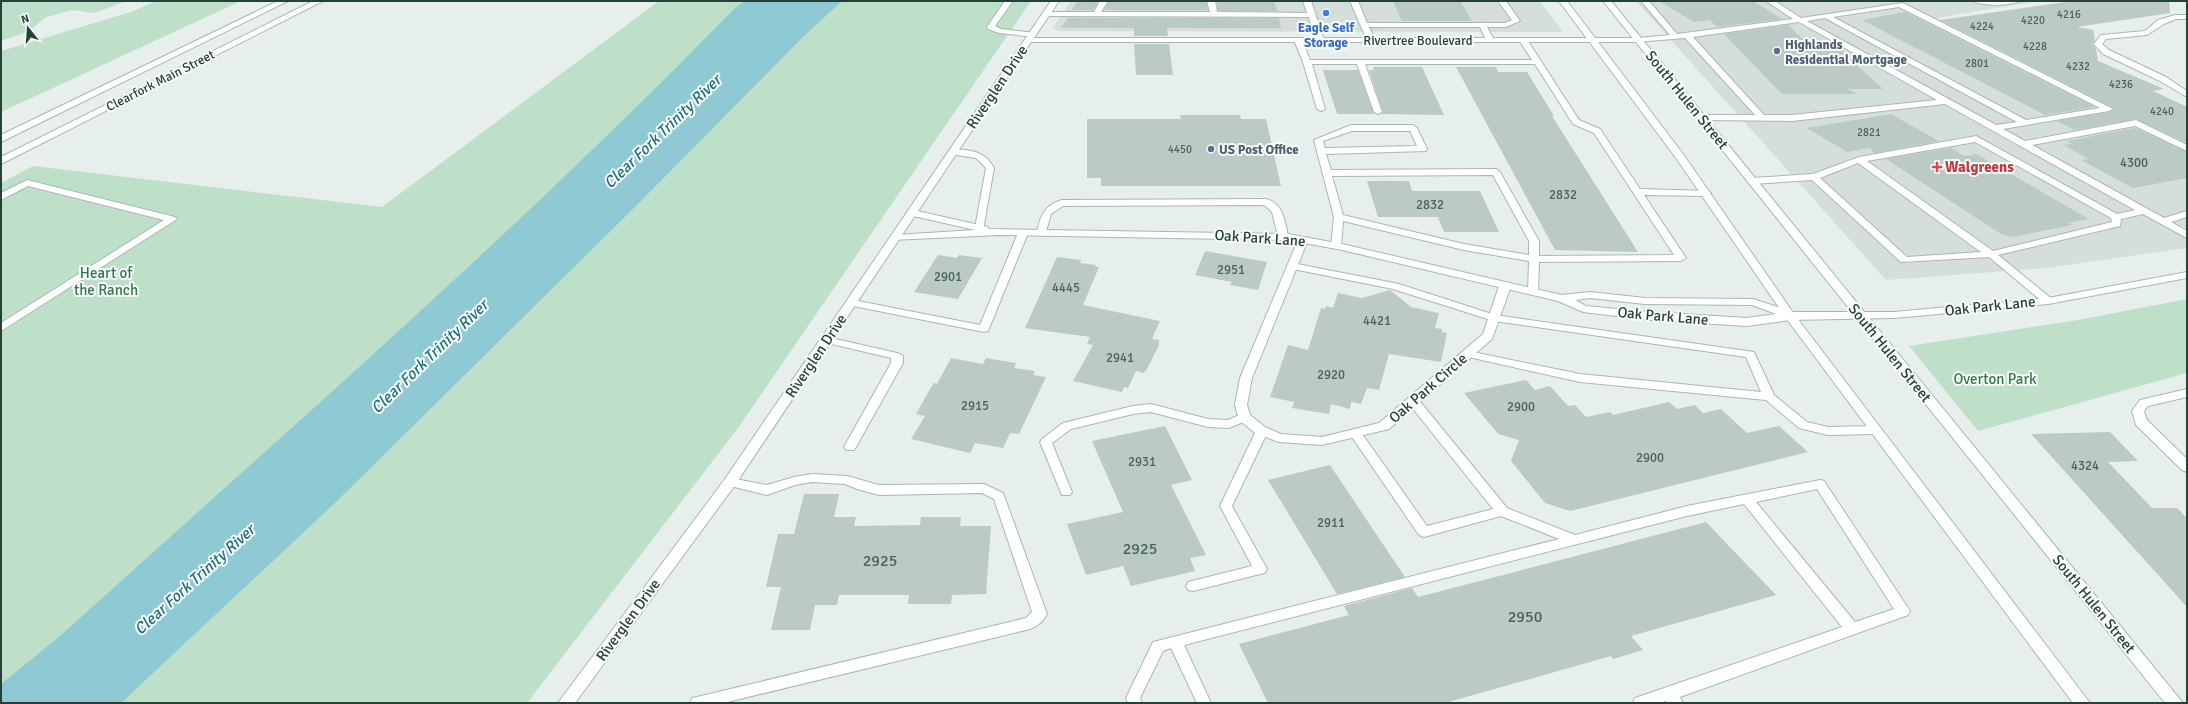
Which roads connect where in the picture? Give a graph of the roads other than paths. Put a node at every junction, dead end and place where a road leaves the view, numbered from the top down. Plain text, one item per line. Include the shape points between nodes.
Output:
1 (284, 1) edge
2 (319, 1) edge
3 (1009, 1) edge
4 (1055, 1) edge
5 (1104, 1) edge
6 (1212, 1) edge
7 (1307, 1) edge
8 (1354, 1) edge
9 (1502, 1) edge
10 (1563, 1) edge
11 (1606, 1) edge
12 (1645, 1) edge
13 (1773, 1) edge
14 (1977, 1) edge
15 (2015, 1) edge
16 (1046, 14) junction
17 (1096, 14) junction
18 (1214, 15) junction
19 (1312, 15) junction
20 (1826, 16) junction
21 (2187, 17) edge
22 (1800, 20) junction
23 (1364, 25) junction
24 (1482, 25) junction
25 (1687, 35) junction
26 (1675, 36) junction
27 (1030, 38) junction
28 (1298, 40) junction
29 (1320, 40) junction
30 (1371, 40) junction
31 (1490, 40) junction
32 (1523, 40) junction
33 (1639, 40) junction
34 (1594, 41) junction
35 (1307, 62) junction
36 (1360, 62) junction
37 (1537, 62) junction
38 (2187, 95) edge
39 (1948, 101) junction
40 (1321, 109) dead end
41 (1378, 112) dead end
42 (1702, 118) junction
43 (1762, 118) junction
44 (2025, 123) junction
45 (1995, 128) junction
46 (1, 139) edge
47 (2025, 144) junction
48 (2187, 148) edge
49 (1321, 151) junction
50 (953, 152) junction
51 (1859, 160) junction
52 (1, 161) edge
53 (1327, 173) junction
54 (1814, 177) junction
55 (1752, 181) junction
56 (1637, 192) junction
57 (1706, 193) junction
58 (1, 197) edge
59 (2145, 211) junction
60 (913, 213) junction
61 (2187, 214) edge
62 (2116, 217) junction
63 (1339, 218) junction
64 (2164, 222) junction
65 (980, 228) junction
66 (999, 232) junction
67 (1023, 232) junction
68 (1042, 233) junction
69 (2187, 235) edge
70 (1283, 236) junction
71 (896, 238) junction
72 (1303, 240) junction
73 (1336, 246) junction
74 (1991, 254) junction
75 (1533, 259) junction
76 (1292, 266) junction
77 (2187, 275) edge
78 (1505, 286) junction
79 (1533, 292) junction
80 (1562, 298) junction
81 (2048, 301) junction
82 (853, 303) junction
83 (1790, 316) junction
84 (1860, 316) junction
85 (1494, 318) junction
86 (1, 328) edge
87 (827, 340) junction
88 (1468, 354) junction
89 (2187, 393) edge
90 (1769, 397) junction
91 (1414, 402) junction
92 (1244, 417) junction
93 (1876, 430) junction
94 (1262, 431) junction
95 (1356, 434) junction
96 (850, 448) dead end
97 (2187, 467) edge
98 (730, 482) junction
99 (1066, 492) dead end
100 (1747, 499) junction
101 (1502, 512) junction
102 (1575, 540) junction
103 (1193, 586) dead end
104 (1852, 629) junction
105 (1175, 641) junction
106 (1673, 698) edge
107 (566, 703) edge
108 (697, 703) edge
109 (1135, 703) edge
110 (1204, 703) edge
111 (1640, 703) edge
112 (2082, 703) edge
113 (2175, 703) edge

1 - 46 street, Clearfork Main Street
2 - 52 street, Clearfork Main Street
3 - 27 lane via 991,27
4 - 16 street, Riverglen Drive
5 - 17 lane
6 - 18 lane
7 - 19 lane
8 - 23 lane
9 - 24 lane via 1516,21 1506,25
10 - 34 street
11 - 33 street, South Hulen Street
12 - 26 lane
13 - 22 lane
14 - 15 lane
16 - 17 lane
16 - 27 street, Riverglen Drive
17 - 18 lane
18 - 19 lane
19 - 29 lane
20 - 22 lane
20 - 44 lane
20 - 44 lane via 1900,5 2109,109
21 - 38 lane via 2161,22 2147,33 2104,37 2098,44 2106,52 2163,78
22 - 25 lane
22 - 39 lane
23 - 24 lane
23 - 30 lane
24 - 31 lane
25 - 26 lane
25 - 43 lane
26 - 33 lane
27 - 28 street, Rivertree Boulevard
27 - 50 street, Riverglen Drive
28 - 29 street, Rivertree Boulevard
28 - 35 lane
29 - 30 street, Rivertree Boulevard
30 - 31 street, Rivertree Boulevard
31 - 32 street, Rivertree Boulevard
32 - 34 street, Rivertree Boulevard
32 - 37 lane
33 - 34 street, Rivertree Boulevard
33 - 42 street, South Hulen Street
34 - 57 street
35 - 36 lane
35 - 40 lane
36 - 37 lane
36 - 41 lane
37 - 56 lane via 1576,122 1597,131
39 - 43 lane via 1792,118
39 - 45 lane
42 - 43 lane
42 - 55 street, South Hulen Street
44 - 45 lane
45 - 47 lane
47 - 48 lane via 2136,123
47 - 59 lane
49 - 49 lane via 1344,150 1423,149 1413,128 1350,128 1318,140
49 - 53 lane
50 - 60 street, Riverglen Drive
50 - 65 lane via 976,154 986,159 990,168
51 - 54 lane
51 - 62 lane via 1976,139
51 - 74 lane
53 - 63 lane
53 - 75 lane via 1496,172 1534,241
54 - 55 lane
54 - 74 lane via 1905,260
55 - 84 street, South Hulen Street
56 - 57 lane
56 - 75 lane via 1681,258
57 - 83 street
58 - 86 lane via 27,183 172,219
59 - 62 lane
59 - 64 lane
60 - 65 street, Oak Park Lane
60 - 71 street, Riverglen Drive
61 - 64 lane
62 - 74 lane via 2117,224
63 - 73 lane
63 - 75 lane via 1464,247
64 - 69 lane
65 - 66 street, Oak Park Lane
66 - 67 street, Oak Park Lane
66 - 71 street, Oak Park Lane
67 - 68 street, Oak Park Lane
67 - 82 lane via 984,329
68 - 70 street, Oak Park Lane
68 - 70 lane via 1045,218 1051,207 1062,202 1266,202 1277,210
70 - 72 street, Oak Park Lane
71 - 82 street, Riverglen Drive
72 - 73 street, Oak Park Lane
72 - 76 street
73 - 78 street, Oak Park Lane
74 - 81 lane
75 - 79 lane
76 - 85 lane via 1395,286
76 - 92 street via 1246,378 1241,405
77 - 81 street, Oak Park Lane
78 - 79 street, Oak Park Lane
78 - 85 street, Oak Park Circle
79 - 80 street, Oak Park Lane
80 - 83 street, Oak Park Lane via 1590,295 1645,301 1753,302
80 - 83 street, Oak Park Lane via 1583,308 1650,316 1747,322
81 - 84 street, Oak Park Lane via 1911,314
82 - 87 street, Riverglen Drive
83 - 84 street, Oak Park Lane
83 - 93 street
84 - 113 street, South Hulen Street
85 - 88 street, Oak Park Circle via 1488,336
85 - 90 lane via 1750,354
87 - 96 lane via 897,356 897,363
87 - 98 street, Riverglen Drive
88 - 90 lane via 1580,378
88 - 91 street, Oak Park Circle
89 - 97 street via 2144,403 2138,411 2141,422
90 - 93 lane via 1803,425 1828,431
91 - 95 street, Oak Park Circle via 1384,426
91 - 101 lane
92 - 94 street, Oak Park Circle
92 - 99 lane via 1229,424 1208,423 1151,408 1067,426 1046,442
93 - 112 street
94 - 95 street, Oak Park Circle via 1279,438 1322,441
94 - 103 lane via 1226,506 1260,569
95 - 101 lane via 1424,532
98 - 107 street, Riverglen Drive
98 - 108 lane via 767,490 812,478 848,480 878,490 984,488 998,496 1040,614 1030,623
100 - 102 lane via 1687,510
100 - 104 lane
100 - 104 lane via 1820,484 1903,611
101 - 102 lane
102 - 105 lane
104 - 106 lane
105 - 109 lane via 1158,646 1133,698
105 - 110 lane
106 - 111 lane

